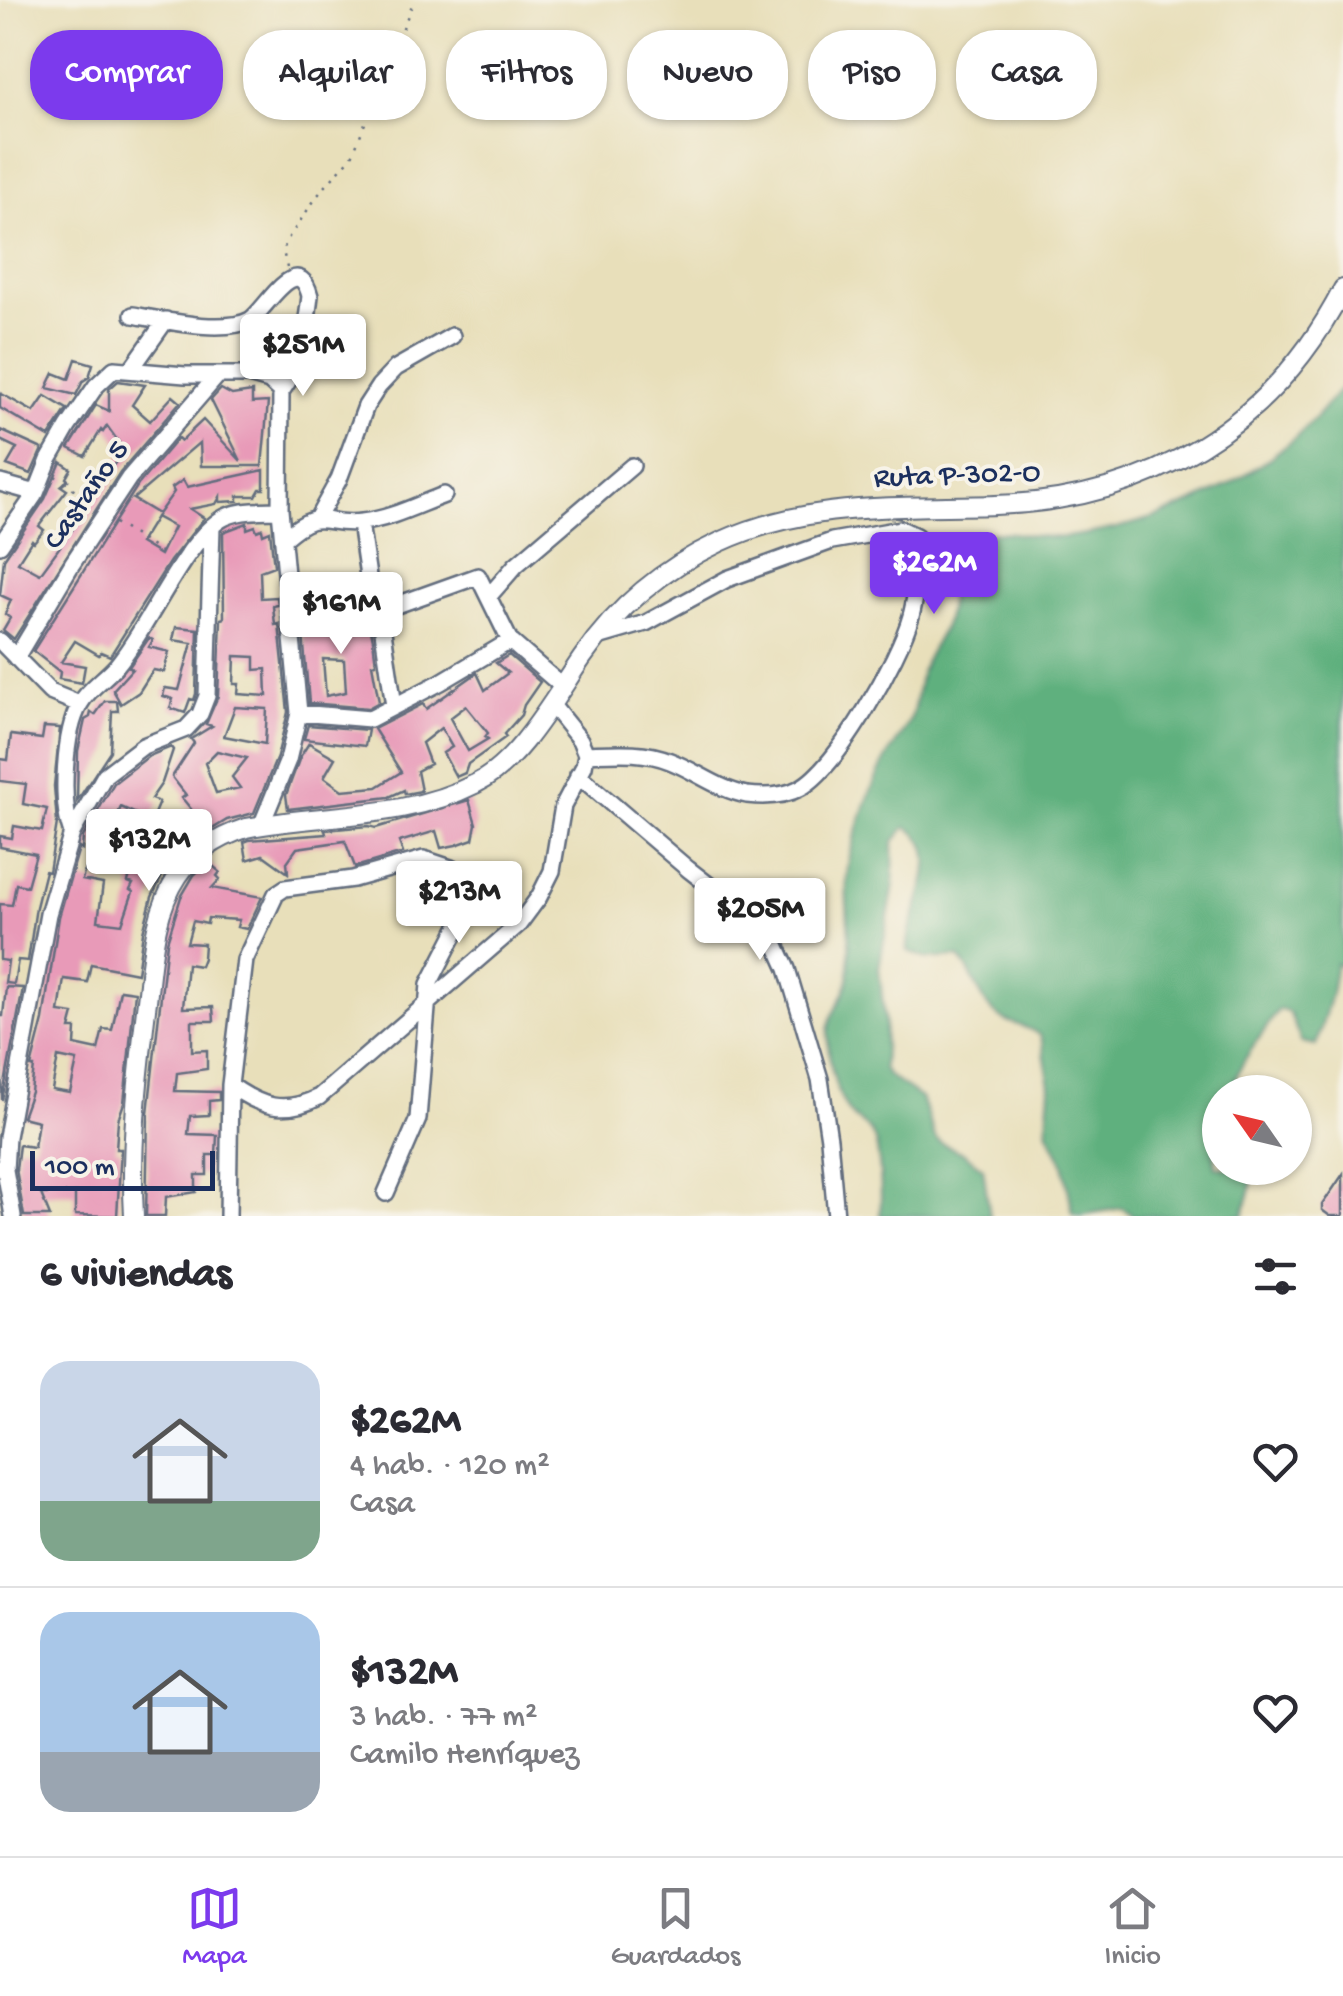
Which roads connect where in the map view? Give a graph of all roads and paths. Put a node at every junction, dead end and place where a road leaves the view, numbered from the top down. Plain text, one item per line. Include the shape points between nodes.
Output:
1 (414, 0) edge
2 (291, 279) junction
3 (1343, 289) edge
4 (133, 315) dead end
5 (166, 320) junction
6 (452, 336) dead end
7 (132, 368) junction
8 (218, 375) junction
9 (281, 392) junction
10 (632, 466) dead end
11 (45, 469) junction
12 (0, 483) edge
13 (36, 492) junction
14 (444, 495) dead end
15 (280, 510) junction
16 (106, 514) junction
17 (318, 516) junction
18 (217, 522) junction
19 (360, 523) junction
20 (283, 539) junction
21 (0, 544) edge
22 (181, 565) junction
23 (489, 596) junction
24 (380, 611) junction
25 (598, 638) junction
26 (0, 641) edge
27 (510, 641) junction
28 (16, 658) junction
29 (557, 695) junction
30 (80, 704) junction
31 (394, 706) junction
32 (299, 713) junction
33 (586, 754) junction
34 (578, 775) junction
35 (261, 826) junction
36 (72, 833) junction
37 (426, 1005) junction
38 (230, 1085) junction
39 (386, 1193) dead end
40 (12, 1216) edge
41 (134, 1216) edge
42 (228, 1216) edge
43 (836, 1216) edge

1 - 2 path via 352,156 287,240 284,261
2 - 5 street via 244,322
2 - 9 street via 305,284 310,300 297,365
3 - 25 street, Ruta P-302-O via 1308,346 1256,406 1156,472 1047,502 848,508 772,523 678,565 636,596
4 - 5 street
5 - 7 street
6 - 17 street via 378,386
7 - 8 street
7 - 11 street via 114,369 96,386
8 - 9 street via 260,377
8 - 16 street, Castaño 5
9 - 15 street
10 - 23 street
11 - 13 street
11 - 16 path
12 - 13 street
13 - 21 street
14 - 19 street
15 - 18 street via 236,512
15 - 20 street
16 - 22 path
16 - 28 street, Castaño 5
17 - 19 street
17 - 20 street
18 - 22 street
18 - 36 street via 207,696 200,714 186,729 144,746 104,775
19 - 24 street via 372,603
20 - 32 street
22 - 30 street via 132,645
23 - 24 street via 474,576
23 - 27 street
24 - 31 street
25 - 29 street, Ruta P-302-O
25 - 33 street via 646,623 748,570 832,541 901,529 921,547 911,618 874,695 828,766 798,790 747,794 650,755
26 - 28 street
27 - 29 street
27 - 31 street
28 - 30 street via 50,692
29 - 33 street
29 - 35 street, Ruta P-302-O via 478,784 418,807
30 - 36 street via 63,788
31 - 32 street via 370,719
32 - 35 street
33 - 34 street
34 - 37 street via 539,898
34 - 43 street via 756,921 777,947 820,1079
35 - 41 street, Ruta P-302-O via 199,852 179,874 160,915 136,1097
36 - 40 street via 48,914 7,1137
37 - 38 street via 311,1101 268,1107
37 - 38 street via 433,972 476,883 472,876 424,859 353,879 285,888 273,898 247,952
37 - 39 street via 418,1118
38 - 42 street

